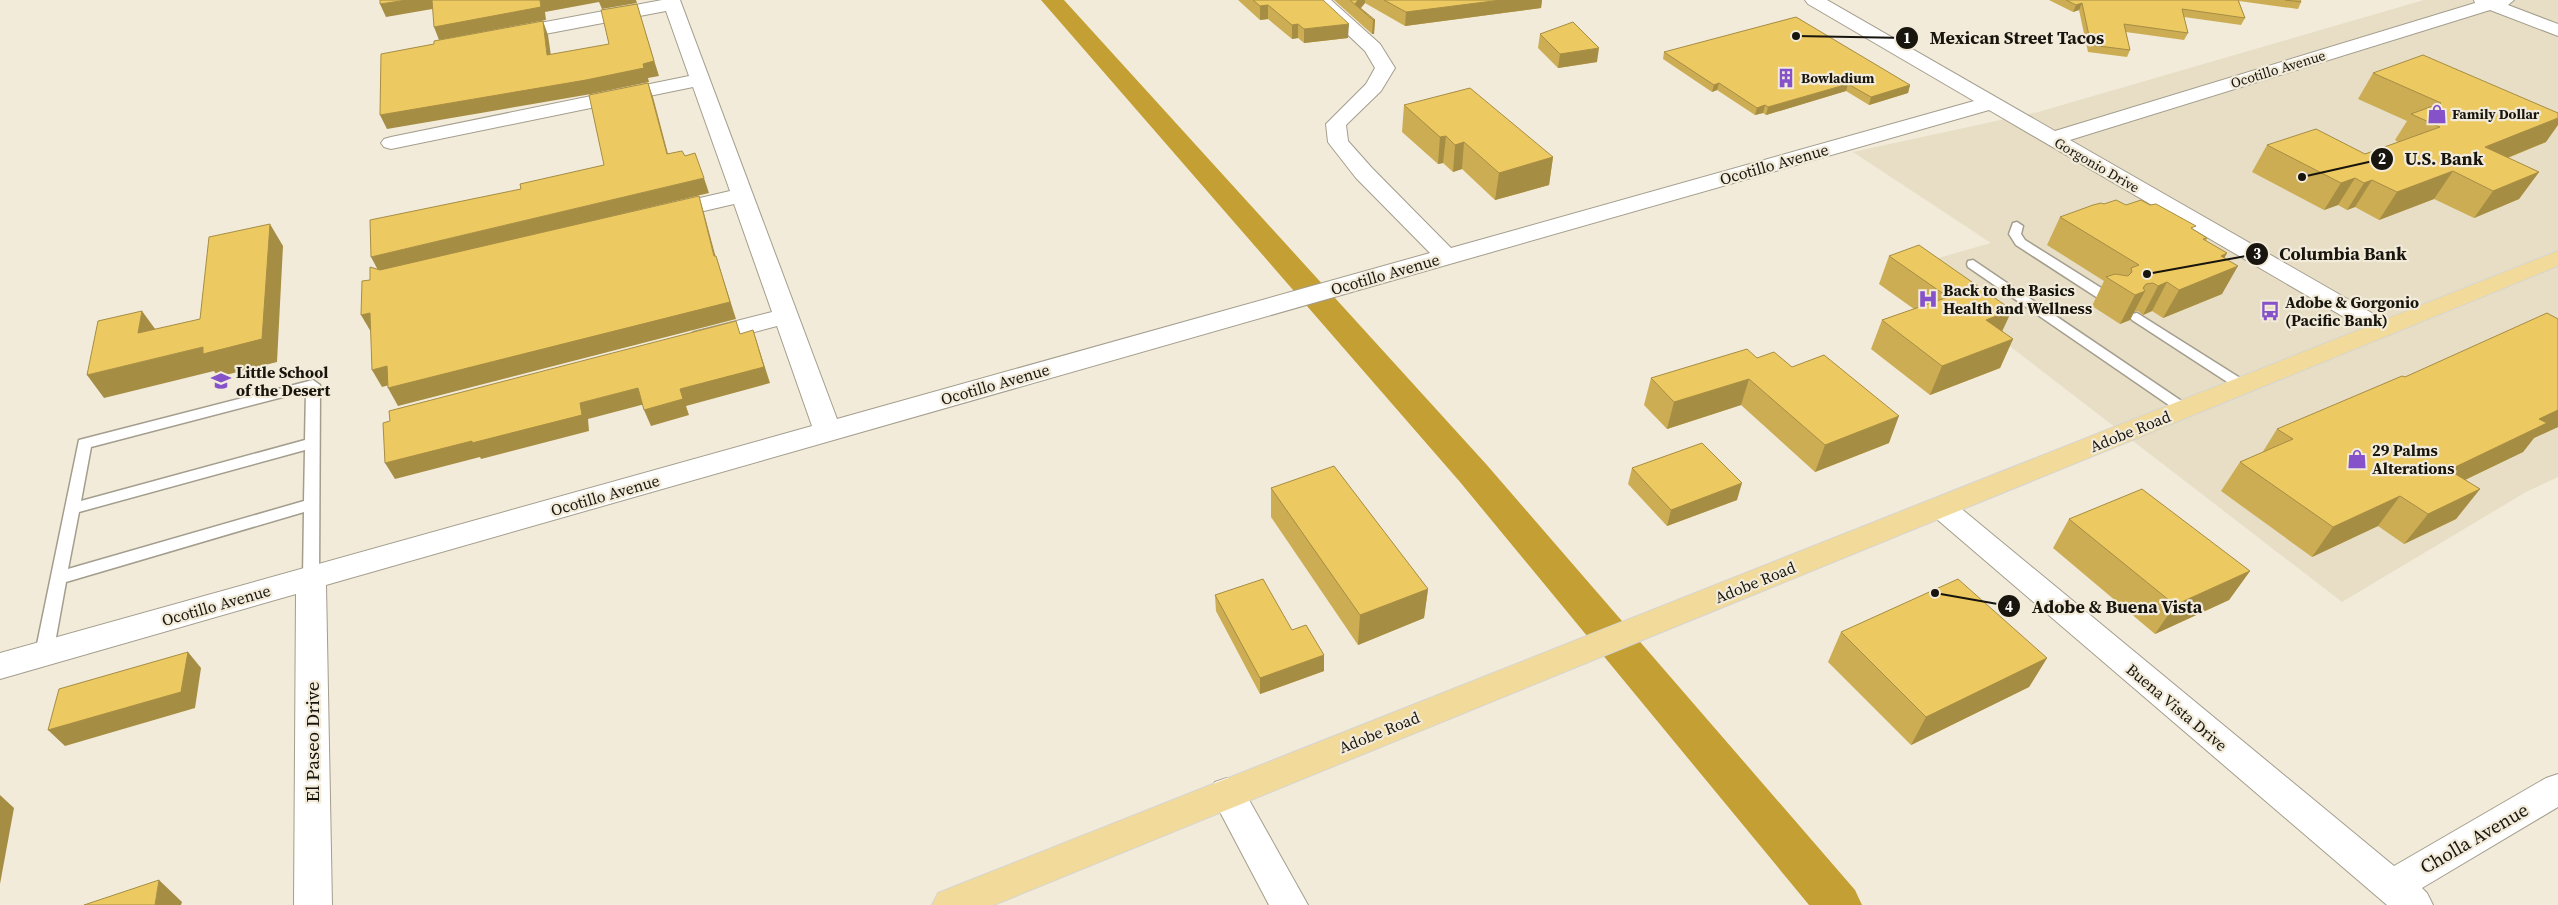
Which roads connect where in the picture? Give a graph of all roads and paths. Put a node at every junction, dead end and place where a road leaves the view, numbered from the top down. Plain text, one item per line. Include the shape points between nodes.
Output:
1 (1320, 0) edge
2 (1814, 0) edge
3 (2492, 1) edge
4 (672, 2) edge
5 (2558, 30) edge
6 (491, 38) edge
7 (700, 80) junction
8 (1990, 103) junction
9 (2051, 138) junction
10 (391, 143) dead end
11 (742, 195) junction
12 (646, 218) edge
13 (2018, 226) dead end
14 (1446, 256) junction
15 (2558, 258) edge
16 (1973, 264) dead end
17 (2109, 299) dead end
18 (786, 316) junction
19 (2137, 317) edge
20 (2382, 329) junction
21 (681, 343) edge
22 (2243, 386) junction
23 (2184, 409) junction
24 (828, 432) junction
25 (312, 443) junction
26 (312, 504) junction
27 (1942, 508) junction
28 (71, 509) junction
29 (58, 578) junction
30 (311, 578) junction
31 (44, 654) junction
32 (0, 666) edge
33 (2558, 789) edge
34 (1227, 793) junction
35 (2402, 896) edge
36 (313, 905) edge
37 (950, 905) edge
38 (1289, 905) edge

1 - 14 street via 1373,48 1385,68 1374,87 1336,124 1338,142 1364,174
2 - 8 street, Gorgonio Drive
3 - 5 street
3 - 9 street, Ocotillo Avenue
4 - 6 street
4 - 7 street
7 - 10 street
7 - 11 street
8 - 9 street, Gorgonio Drive
8 - 14 street, Ocotillo Avenue
9 - 20 street, Gorgonio Drive
11 - 12 street
11 - 18 street
13 - 17 lane via 2015,234 2020,242
14 - 24 street, Ocotillo Avenue
15 - 20 main road, Adobe Road
16 - 23 lane
18 - 21 street
18 - 24 street
19 - 22 lane
20 - 22 main road, Adobe Road
22 - 23 main road, Adobe Road
23 - 27 main road, Adobe Road
24 - 30 street, Ocotillo Avenue
25 - 26 lane
25 - 28 lane
25 - 28 lane via 313,385 84,444
26 - 29 lane
26 - 30 lane
27 - 34 main road, Adobe Road
27 - 35 street, Buena Vista Drive
28 - 29 lane
29 - 31 lane
30 - 31 street, Ocotillo Avenue
30 - 36 street, El Paseo Drive
31 - 32 street, Ocotillo Avenue
33 - 35 street, Cholla Avenue
34 - 37 main road, Adobe Road
34 - 38 street

